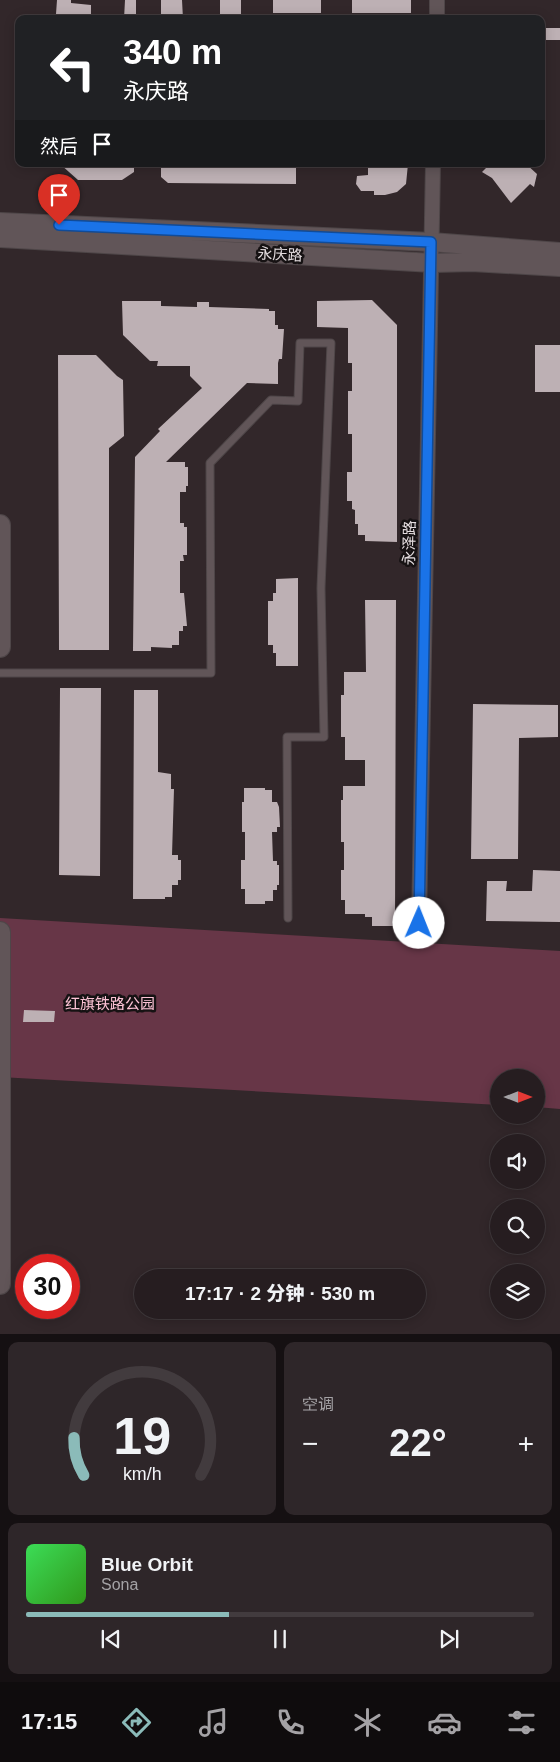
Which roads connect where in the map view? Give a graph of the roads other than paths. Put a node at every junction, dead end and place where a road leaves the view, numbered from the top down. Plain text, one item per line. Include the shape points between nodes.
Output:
1 (437, 0) edge
2 (437, 15) edge
3 (433, 167) edge
4 (0, 222) edge
5 (0, 238) edge
6 (431, 242) junction
7 (560, 252) edge
8 (430, 262) junction
9 (560, 266) edge
10 (0, 525) edge
11 (0, 647) edge
12 (0, 673) edge
13 (288, 918) dead end
14 (419, 923) dead end
15 (0, 932) edge
16 (0, 1284) edge

1 - 2 street
3 - 6 street, 永泽路
4 - 6 street, 永庆路
5 - 8 street, 永庆路
6 - 7 street, 永庆路
6 - 8 street, 永泽路
8 - 9 street, 永庆路
8 - 14 street, 永泽路
10 - 11 main road
12 - 13 lane via 211,672 210,463 271,400 298,401 300,343 331,344 321,588 324,737 288,737
15 - 16 main road

